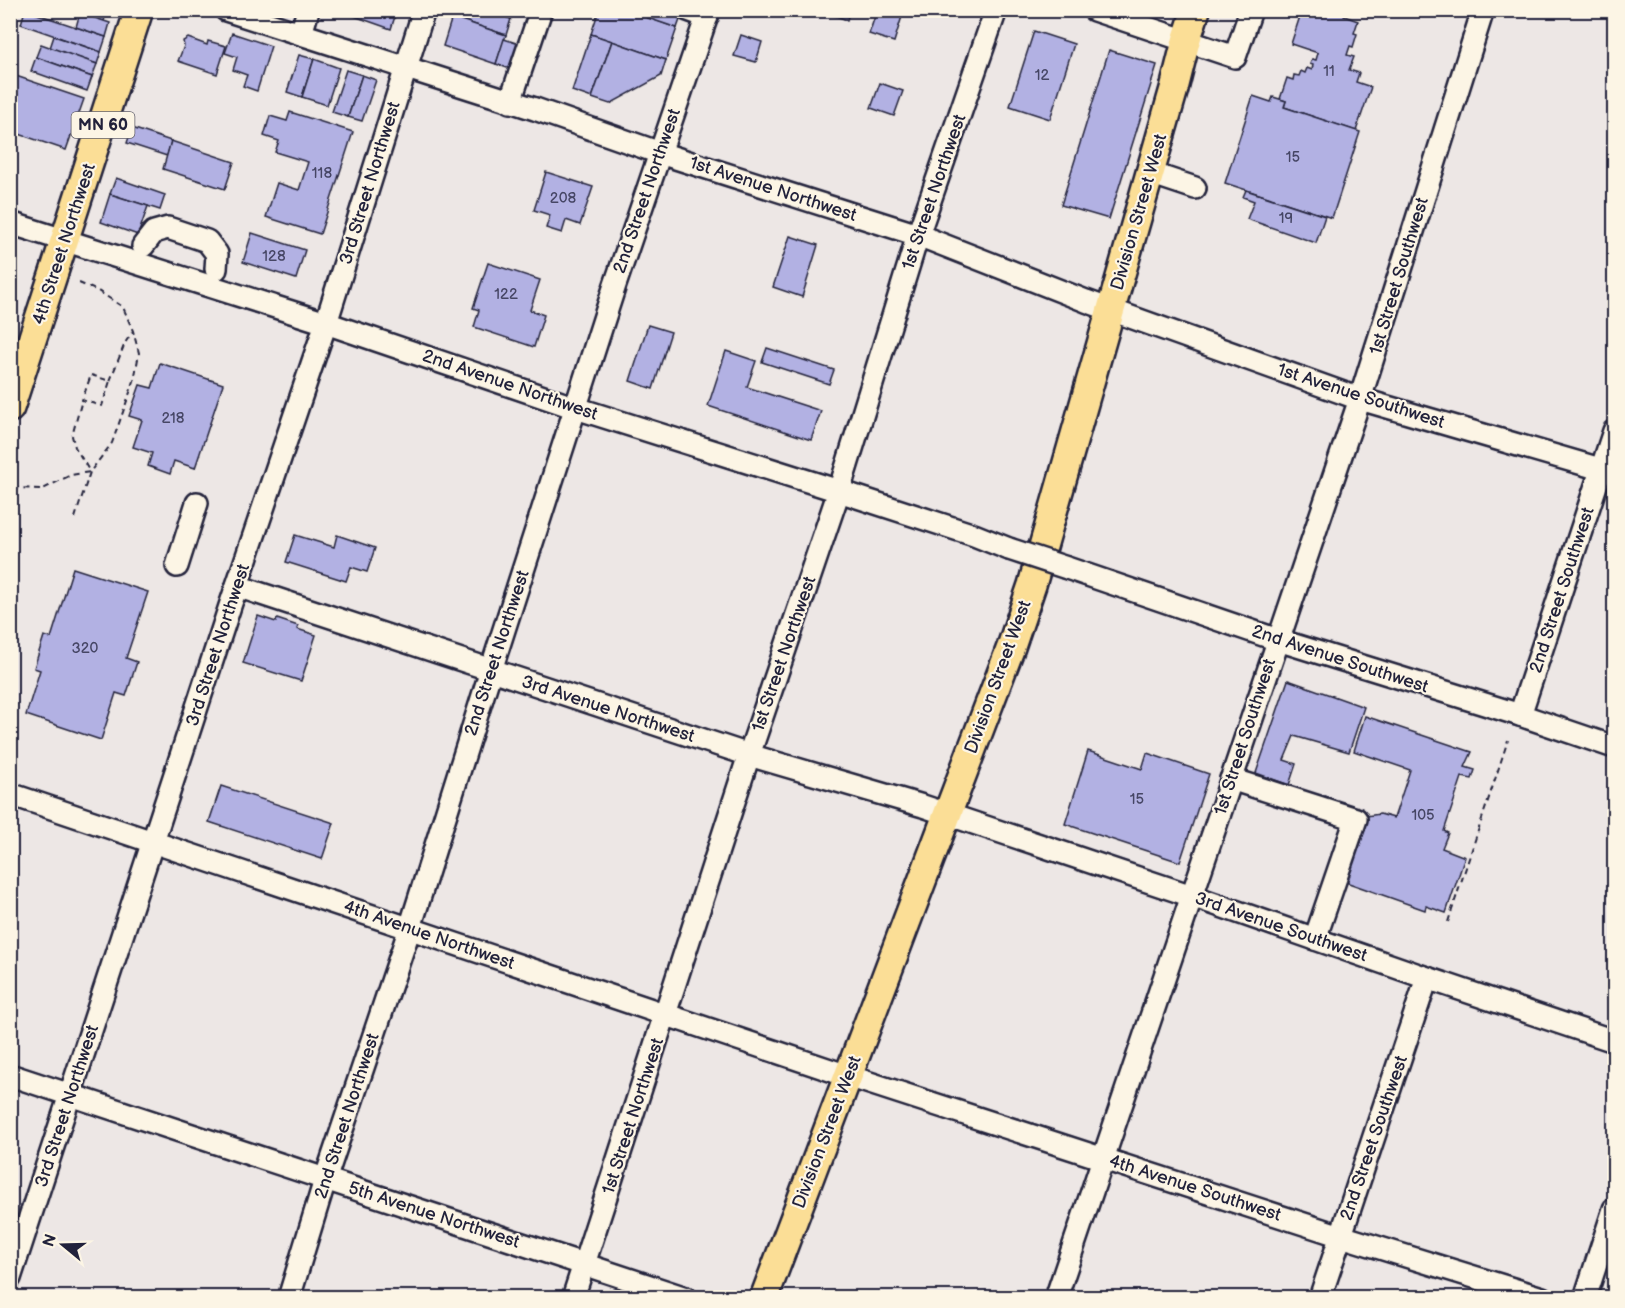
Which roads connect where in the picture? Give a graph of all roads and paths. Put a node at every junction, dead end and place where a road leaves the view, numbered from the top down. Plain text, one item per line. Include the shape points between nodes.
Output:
1 (140, 10) edge
2 (226, 10) edge
3 (308, 10) edge
4 (424, 10) edge
5 (541, 10) edge
6 (996, 10) edge
7 (1094, 10) edge
8 (1196, 10) edge
9 (1251, 10) edge
10 (1482, 10) edge
11 (701, 13) edge
12 (301, 34) junction
13 (1186, 41) junction
14 (405, 68) junction
15 (510, 102) junction
16 (660, 153) junction
17 (1150, 173) junction
18 (1195, 188) dead end
19 (10, 223) edge
20 (918, 235) junction
21 (66, 240) junction
22 (144, 246) dead end
23 (216, 269) dead end
24 (79, 283) dead end
25 (1111, 310) junction
26 (326, 323) junction
27 (133, 331) junction
28 (110, 381) junction
29 (1360, 399) junction
30 (82, 400) junction
31 (10, 408) edge
32 (576, 408) junction
33 (1614, 431) edge
34 (1608, 471) edge
35 (90, 472) junction
36 (13, 488) dead end
37 (839, 491) junction
38 (196, 503) dead end
39 (75, 518) dead end
40 (1009, 549) joint
41 (177, 566) dead end
42 (237, 586) junction
43 (1278, 639) junction
44 (491, 670) junction
45 (1520, 716) junction
46 (1508, 740) dead end
47 (1614, 747) edge
48 (749, 755) junction
49 (1231, 779) junction
50 (11, 794) edge
51 (947, 815) junction
52 (154, 842) junction
53 (1192, 896) junction
54 (1448, 922) dead end
55 (410, 928) junction
56 (1316, 939) junction
57 (1427, 978) junction
58 (666, 1014) junction
59 (1614, 1041) edge
60 (10, 1075) edge
61 (848, 1076) junction
62 (71, 1095) junction
63 (1104, 1158) junction
64 (325, 1180) junction
65 (1614, 1209) edge
66 (1341, 1236) junction
67 (584, 1263) junction
68 (10, 1278) edge
69 (289, 1298) edge
70 (573, 1298) edge
71 (686, 1298) edge
72 (764, 1298) edge
73 (1056, 1298) edge
74 (1320, 1298) edge
75 (1542, 1298) edge
76 (1585, 1298) edge

1 - 21 main road, 4th Street Northwest / MN 60
2 - 12 street, 1st Avenue Northwest
3 - 12 street
4 - 14 street, 3rd Street Northwest
5 - 15 street
6 - 20 street, 1st Street Northwest
7 - 13 street
8 - 13 main road, Division Street West
9 - 13 street via 1235,57
10 - 29 street, 1st Street Southwest
11 - 16 street, 2nd Street Northwest
12 - 14 street, 1st Avenue Northwest
13 - 17 main road, Division Street West
14 - 15 street, 1st Avenue Northwest
14 - 26 street, 3rd Street Northwest
15 - 16 street, 1st Avenue Northwest
16 - 20 street, 1st Avenue Northwest
16 - 32 street, 2nd Street Northwest
17 - 18 street
17 - 25 main road, Division Street West
19 - 21 street, 2nd Avenue Northwest
20 - 25 street, 1st Avenue Northwest
20 - 37 street, 1st Street Northwest
21 - 26 street, 2nd Avenue Northwest
21 - 31 main road, 4th Street Northwest / MN 60
22 - 23 street via 154,232 168,228 207,241 217,254
24 - 27 path via 123,307
25 - 29 street, 1st Avenue Southwest
25 - 51 main road, Division Street West via 1032,585
26 - 32 street, 2nd Avenue Northwest
26 - 42 street, 3rd Street Northwest
27 - 28 path
27 - 35 path via 139,353 134,381 112,443
28 - 30 path via 91,375
28 - 30 path via 102,406
29 - 34 street, 1st Avenue Southwest
29 - 43 street, 1st Street Southwest
30 - 35 path via 72,436
32 - 37 street, 2nd Avenue Northwest
32 - 44 street, 2nd Street Northwest
33 - 34 street, 2nd Street Southwest
34 - 45 street, 2nd Street Southwest
35 - 36 path via 71,475 44,489
35 - 39 path
37 - 40 street, 2nd Avenue Northwest
37 - 48 street, 1st Street Northwest
38 - 41 street
40 - 43 street, 2nd Avenue Southwest, bridge
42 - 44 street, 3rd Avenue Northwest
42 - 52 street, 3rd Street Northwest
43 - 45 street, 2nd Avenue Southwest
43 - 49 street, 1st Street Southwest
44 - 48 street, 3rd Avenue Northwest
44 - 55 street, 2nd Street Northwest
45 - 47 street, 2nd Avenue Southwest
46 - 54 path
48 - 51 street, 3rd Avenue Northwest
48 - 58 street, 1st Street Northwest
49 - 53 street, 1st Street Southwest
49 - 56 street via 1356,819
50 - 52 street, 4th Avenue Northwest
51 - 53 street, 3rd Avenue Southwest
51 - 61 main road, Division Street West
52 - 55 street, 4th Avenue Northwest
52 - 62 street, 3rd Street Northwest
53 - 56 street, 3rd Avenue Southwest
53 - 63 street, 1st Street Southwest
55 - 58 street, 4th Avenue Northwest
55 - 64 street, 2nd Street Northwest
56 - 57 street, 3rd Avenue Southwest
57 - 59 street, 3rd Avenue Southwest
57 - 66 street, 2nd Street Southwest
58 - 61 street, 4th Avenue Northwest
58 - 67 street, 1st Street Northwest
60 - 62 street, 5th Avenue Northwest
61 - 63 street, 4th Avenue Southwest
61 - 72 main road, Division Street West
62 - 64 street, 5th Avenue Northwest
62 - 68 street, 3rd Street Northwest
63 - 66 street, 4th Avenue Southwest
63 - 73 street, 1st Street Southwest
64 - 67 street, 5th Avenue Northwest
64 - 69 street, 2nd Street Northwest
65 - 76 street
66 - 74 street, 2nd Street Southwest
66 - 75 street, 4th Avenue Southwest
67 - 70 street, 1st Street Northwest
67 - 71 street, 5th Avenue Northwest

